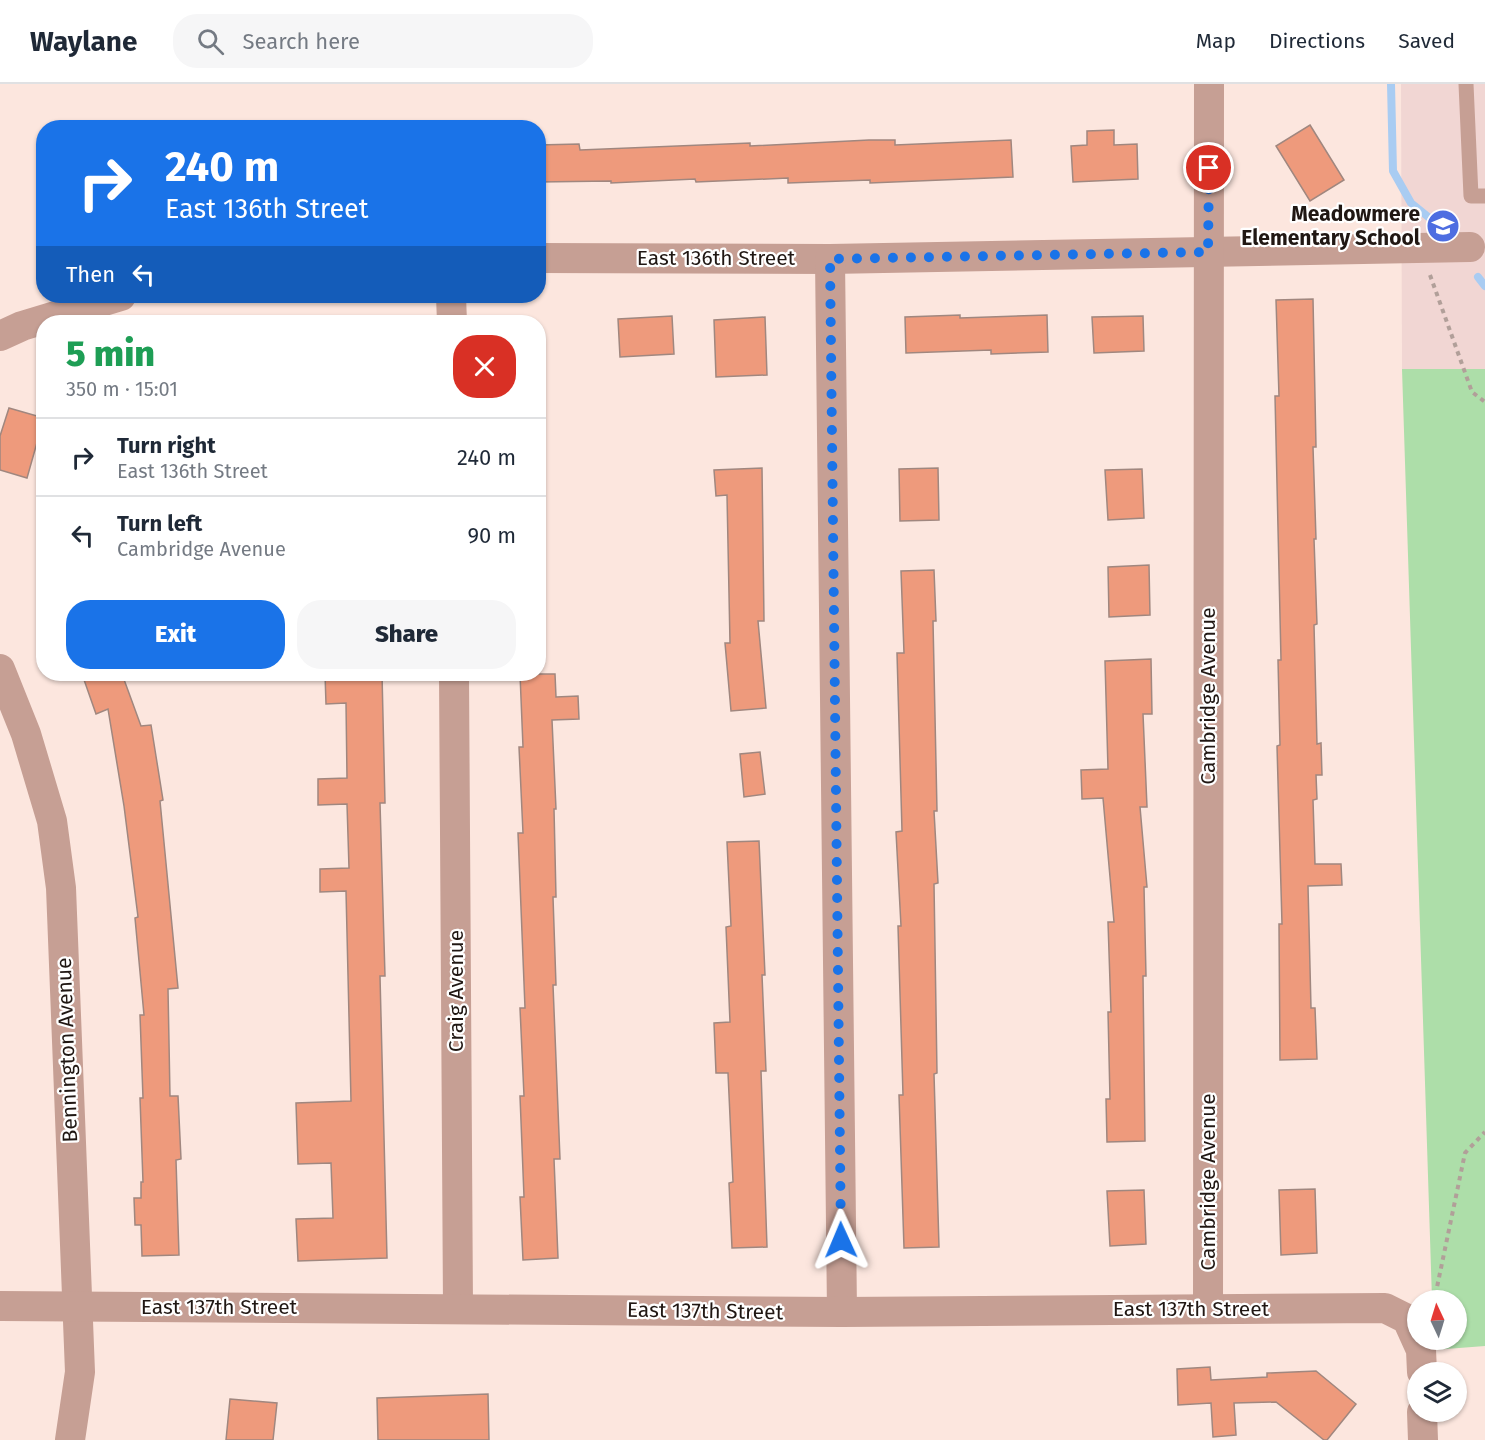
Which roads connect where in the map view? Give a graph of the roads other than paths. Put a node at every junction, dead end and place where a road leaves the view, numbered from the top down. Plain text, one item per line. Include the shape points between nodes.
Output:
1 (1209, 84) edge
2 (1466, 84) edge
3 (1485, 196) edge
4 (1478, 246) edge
5 (1208, 252) junction
6 (546, 258) edge
7 (830, 259) junction
8 (98, 303) edge
9 (58, 315) edge
10 (36, 322) edge
11 (0, 336) edge
12 (0, 669) edge
13 (454, 681) edge
14 (0, 1306) edge
15 (77, 1306) junction
16 (458, 1308) junction
17 (1208, 1309) junction
18 (1407, 1309) edge
19 (842, 1312) junction
20 (1422, 1422) edge
21 (70, 1440) edge
22 (1423, 1440) edge

1 - 5 street, Cambridge Avenue
2 - 3 lane via 1471,196
4 - 5 street, East 136th Street
5 - 7 street, East 136th Street
5 - 17 street, Cambridge Avenue
6 - 7 street, East 136th Street
7 - 19 street
8 - 9 street
10 - 11 street
12 - 15 street, Bennington Avenue via 26,734 52,821 61,888
13 - 16 street, Craig Avenue
14 - 15 street, East 137th Street
15 - 16 street, East 137th Street
15 - 21 street, Bennington Avenue via 80,1372
16 - 19 street, East 137th Street
17 - 18 street, East 137th Street
17 - 19 street, East 137th Street
20 - 22 street

